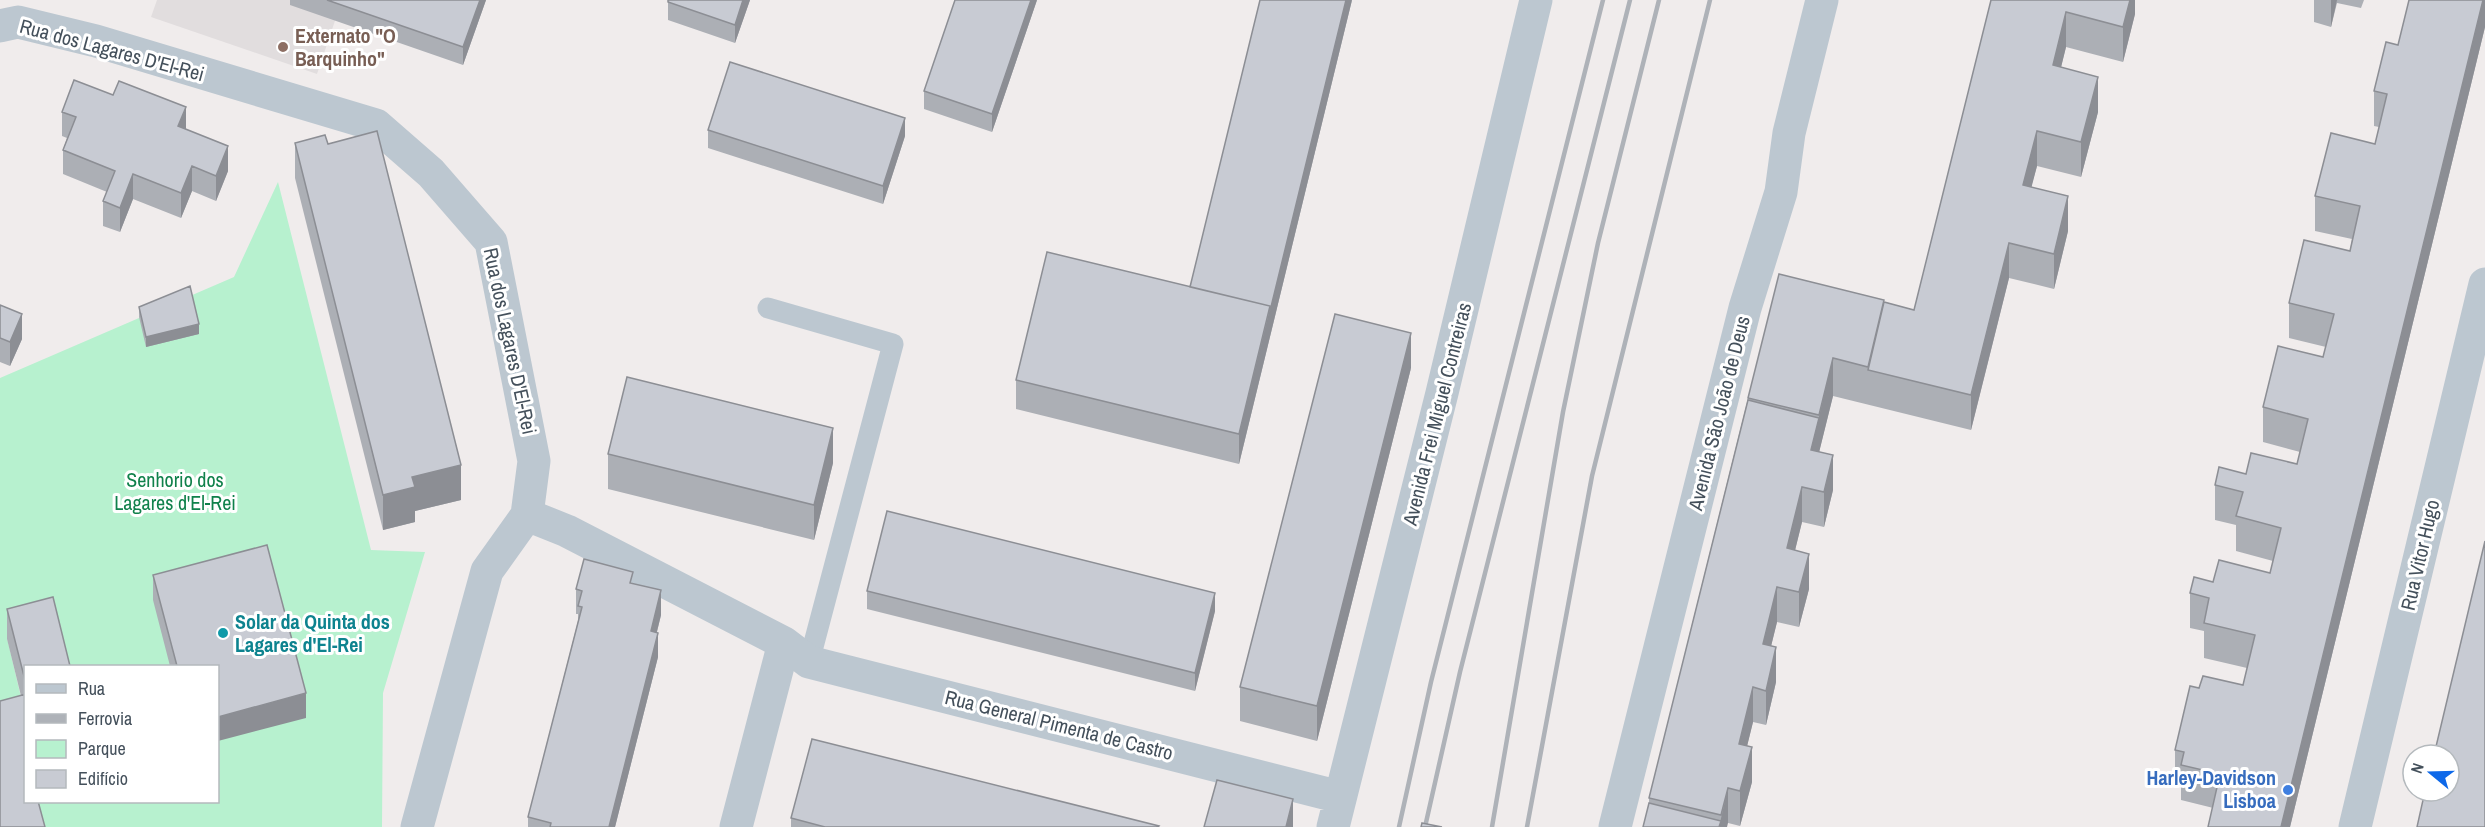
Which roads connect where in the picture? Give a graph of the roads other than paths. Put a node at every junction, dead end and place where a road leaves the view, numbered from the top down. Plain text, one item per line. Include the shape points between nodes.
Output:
1 (1536, 0) edge
2 (1822, 0) edge
3 (0, 26) edge
4 (2485, 284) edge
5 (768, 308) dead end
6 (527, 515) junction
7 (796, 652) junction
8 (1337, 812) edge
9 (417, 827) edge
10 (735, 827) edge
11 (1615, 827) edge
12 (2355, 827) edge

1 - 8 street, Avenida Frei Miguel Contreiras
2 - 11 street, Avenida São João de Deus via 1789,133 1781,192 1745,308
3 - 6 street, Rua dos Lagares D'El-Rei via 18,22 96,41 376,125 431,173 492,242 534,461
4 - 12 street, Rua Vitor Hugo
5 - 7 lane via 894,344
6 - 7 street, Rua General Pimenta de Castro via 567,531
6 - 9 street, Rua dos Lagares D'El-Rei via 487,571
7 - 8 street, Rua General Pimenta de Castro
7 - 10 street

